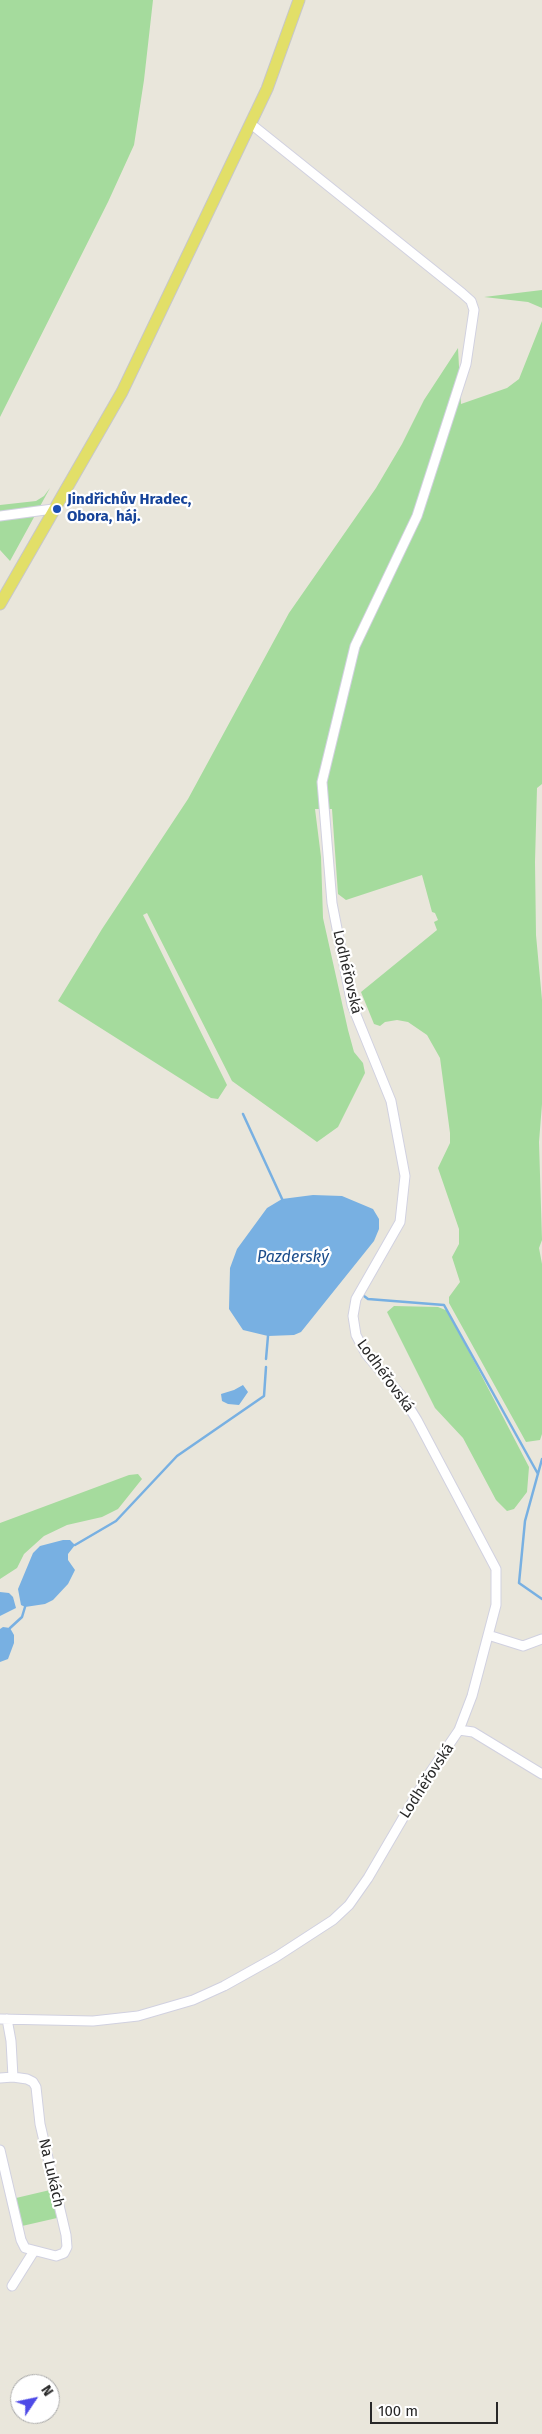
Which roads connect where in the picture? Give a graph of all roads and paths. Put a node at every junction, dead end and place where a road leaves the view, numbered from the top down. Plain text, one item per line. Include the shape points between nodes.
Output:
1 (299, 0) edge
2 (251, 124) junction
3 (53, 509) junction
4 (0, 516) edge
5 (0, 604) edge
6 (488, 1636) junction
7 (542, 1639) edge
8 (459, 1730) junction
9 (542, 1774) edge
10 (4, 2019) edge
11 (13, 2076) junction
12 (0, 2078) edge
13 (0, 2150) edge
14 (34, 2251) junction
15 (12, 2286) dead end

1 - 2 main road via 268,89
2 - 3 main road via 122,392
2 - 6 street, Lodhéřovská via 462,292 474,310 466,364 417,516 355,646 322,782 332,903 352,1005 391,1101 405,1176 400,1222 356,1299 353,1316 356,1335 366,1354 404,1399 417,1420 496,1569 496,1605
3 - 4 street
3 - 5 main road
6 - 7 street via 523,1646
6 - 8 street, Lodhéřovská
8 - 9 street via 472,1732
8 - 10 street, Lodhéřovská via 349,1906 319,1931 224,1986 193,2000 138,2016 93,2021
10 - 11 street via 11,2041
11 - 12 street
11 - 14 street, Na Lukách via 27,2079 36,2087 40,2124 66,2235 64,2253 56,2256
13 - 14 street via 21,2240 25,2248
14 - 15 street

